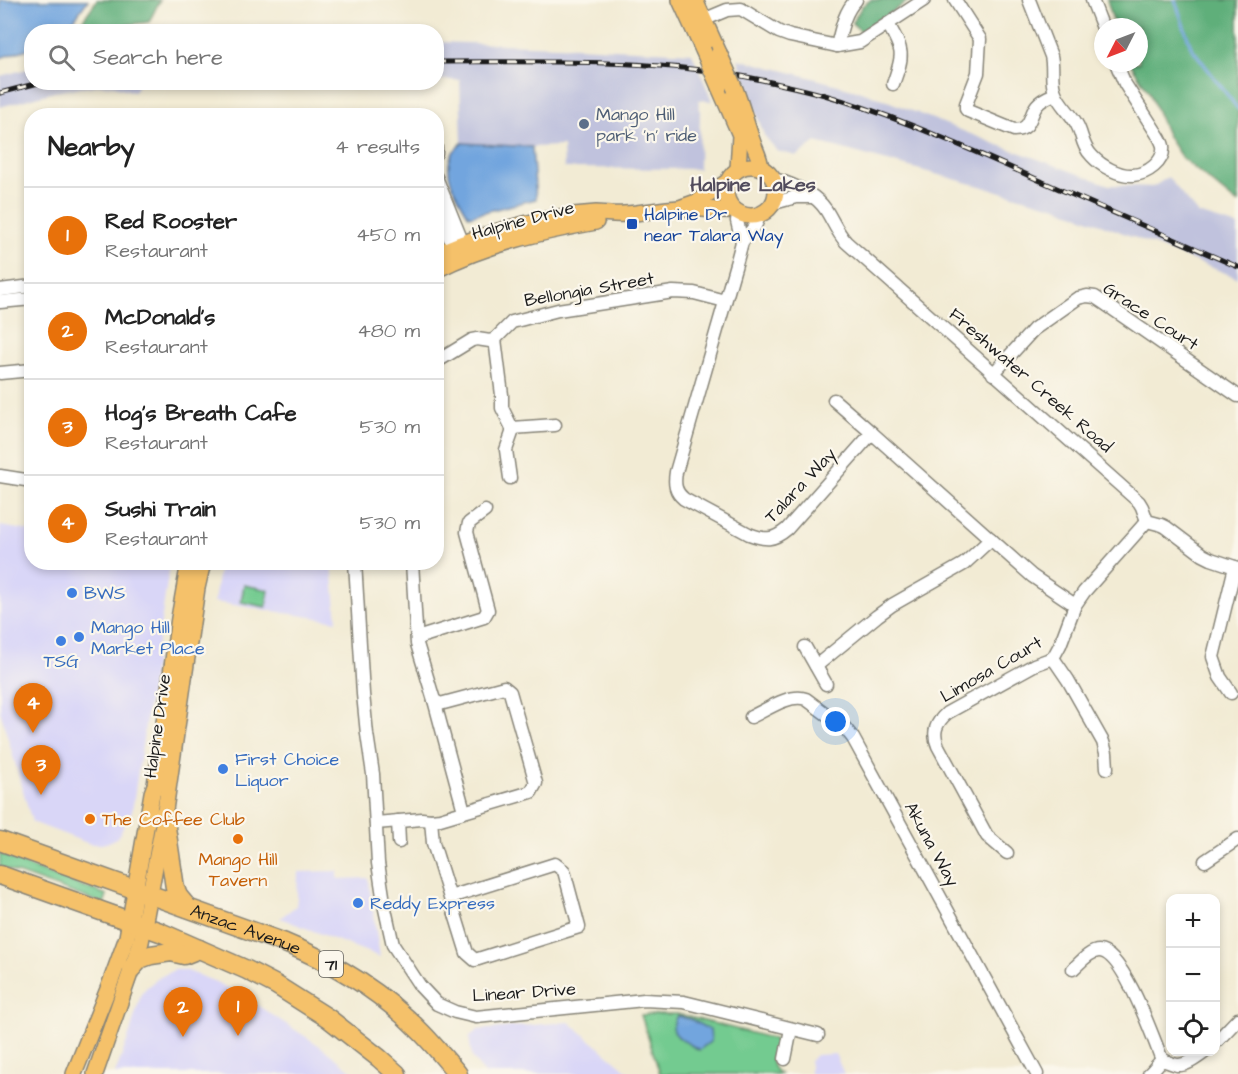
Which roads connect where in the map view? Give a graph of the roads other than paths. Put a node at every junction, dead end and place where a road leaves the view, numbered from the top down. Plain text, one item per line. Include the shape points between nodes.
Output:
1 (680, 0) edge
2 (695, 0) edge
3 (924, 0) edge
4 (955, 0) edge
5 (1029, 0) edge
6 (1092, 0) edge
7 (850, 2) edge
8 (1099, 18) edge
9 (698, 22) junction
10 (888, 24) junction
11 (837, 46) junction
12 (1120, 72) edge
13 (893, 84) dead end
14 (1055, 94) junction
15 (761, 168) junction
16 (738, 169) junction
17 (774, 179) junction
18 (727, 182) junction
19 (812, 197) junction
20 (444, 201) edge
21 (774, 204) junction
22 (679, 208) junction
23 (736, 211) junction
24 (760, 215) junction
25 (444, 220) edge
26 (742, 242) junction
27 (461, 251) junction
28 (444, 253) edge
29 (444, 264) edge
30 (24, 287) edge
31 (0, 290) edge
32 (24, 299) edge
33 (725, 301) junction
34 (0, 302) edge
35 (495, 339) junction
36 (444, 357) edge
37 (24, 371) edge
38 (0, 373) edge
39 (993, 374) junction
40 (1238, 396) edge
41 (834, 400) dead end
42 (555, 424) dead end
43 (512, 428) junction
44 (872, 433) junction
45 (0, 476) edge
46 (510, 478) dead end
47 (24, 480) edge
48 (485, 511) dead end
49 (1147, 521) junction
50 (991, 539) junction
51 (1237, 567) edge
52 (188, 570) edge
53 (201, 570) edge
54 (356, 570) edge
55 (413, 570) edge
56 (1076, 605) junction
57 (417, 638) junction
58 (805, 647) dead end
59 (1053, 658) junction
60 (816, 666) junction
61 (826, 684) dead end
62 (1231, 693) dead end
63 (434, 700) junction
64 (751, 717) dead end
65 (1107, 768) dead end
66 (464, 811) junction
67 (164, 814) junction
68 (431, 820) junction
69 (398, 821) junction
70 (376, 823) junction
71 (1238, 839) edge
72 (0, 841) edge
73 (399, 842) dead end
74 (1007, 853) dead end
75 (1205, 861) dead end
76 (0, 875) edge
77 (143, 892) junction
78 (450, 897) junction
79 (188, 908) junction
80 (137, 924) junction
81 (200, 949) junction
82 (132, 968) junction
83 (1072, 969) dead end
84 (1238, 1019) edge
85 (791, 1029) junction
86 (818, 1035) dead end
87 (1220, 1037) edge
88 (1199, 1056) edge
89 (785, 1059) dead end
90 (1162, 1060) junction
91 (74, 1074) edge
92 (94, 1074) edge
93 (397, 1074) edge
94 (458, 1074) edge
95 (1037, 1074) edge
96 (1149, 1074) edge

1 - 9 main road
2 - 9 main road
3 - 10 street
4 - 14 street via 980,39 978,73 966,104 968,111 1020,130 1028,124 1038,103
5 - 14 street via 1051,56
6 - 8 street
7 - 11 street
9 - 11 street via 727,10 741,9 779,32
9 - 15 main road, bridge via 719,52 735,89
9 - 16 main road, bridge via 703,50 740,135
10 - 11 street via 856,44
10 - 13 street via 902,52
12 - 14 street via 1163,145 1161,158 1150,169 1134,175 1111,170 1093,158 1076,122
15 - 16 main road via 753,165
15 - 17 main road
16 - 18 main road
17 - 19 street, Freshwater Creek Road
17 - 21 main road
18 - 22 main road, Halpine Drive via 706,197
18 - 23 main road via 726,197
19 - 21 street
19 - 39 street, Freshwater Creek Road via 823,206 846,242
20 - 27 street
21 - 24 main road
22 - 23 main road, Halpine Drive
22 - 27 main road, Halpine Drive via 523,223
23 - 24 main road via 745,216
23 - 26 street, Talara Way
24 - 26 street, Talara Way
25 - 27 street
26 - 33 street, Talara Way
27 - 28 main road, Halpine Drive
27 - 29 main road, Halpine Drive
30 - 31 street
32 - 34 street
33 - 35 street, Bellongia Street via 673,292 577,307 512,322
33 - 44 street, Talara Way via 676,472 675,489 679,495 749,534 774,538 787,529
35 - 36 street via 472,340
35 - 43 street via 502,408
37 - 38 street
39 - 40 street, Grace Court via 1034,329 1078,298 1087,296 1095,297
39 - 49 street, Freshwater Creek Road via 1139,502
41 - 44 street
42 - 43 street
43 - 46 street via 506,450
44 - 50 street
45 - 47 street
48 - 57 street via 469,523 467,532 488,610 484,617
49 - 51 street via 1162,525 1203,555
49 - 56 street, Limosa Court
50 - 56 street via 1032,576
50 - 60 street via 964,564 892,605
51 - 62 street via 1213,657
52 - 77 main road, Halpine Drive via 152,793
53 - 67 main road, Halpine Drive
54 - 70 street, Linear Drive
55 - 57 street
56 - 59 street, Limosa Court
57 - 63 street
58 - 60 street
59 - 65 street via 1103,742
59 - 74 street, Limosa Court via 947,713 935,728 938,746 987,836
60 - 61 street
63 - 66 street
63 - 66 street via 440,704 504,687 510,692 536,783 531,792
64 - 95 street, Akuna Way via 799,697 845,728
66 - 68 street
67 - 77 main road, Halpine Drive
67 - 79 highway via 175,888
68 - 69 street
68 - 78 street via 433,843
69 - 70 street
69 - 73 street
70 - 85 street, Linear Drive via 378,863 393,945 437,1004 476,1017 644,1000 684,1002
71 - 75 street
72 - 77 highway, Anzac Avenue / 71
76 - 80 highway, Anzac Avenue
77 - 79 highway, Anzac Avenue / 71
77 - 80 main road
78 - 78 street via 467,953 475,960 579,927 564,872 555,864
79 - 94 highway, Anzac Avenue / 71 via 308,952 356,978 408,1020
80 - 81 highway, Anzac Avenue
80 - 82 main road via 141,942
80 - 91 main road via 127,937
81 - 82 highway via 184,955 151,955
81 - 93 highway, Anzac Avenue via 270,981 310,1006
82 - 92 main road
83 - 90 street via 1093,952 1103,951 1113,959 1135,992
84 - 87 street
85 - 86 street, Linear Drive
85 - 89 street
88 - 90 street via 1183,1065
90 - 96 street

